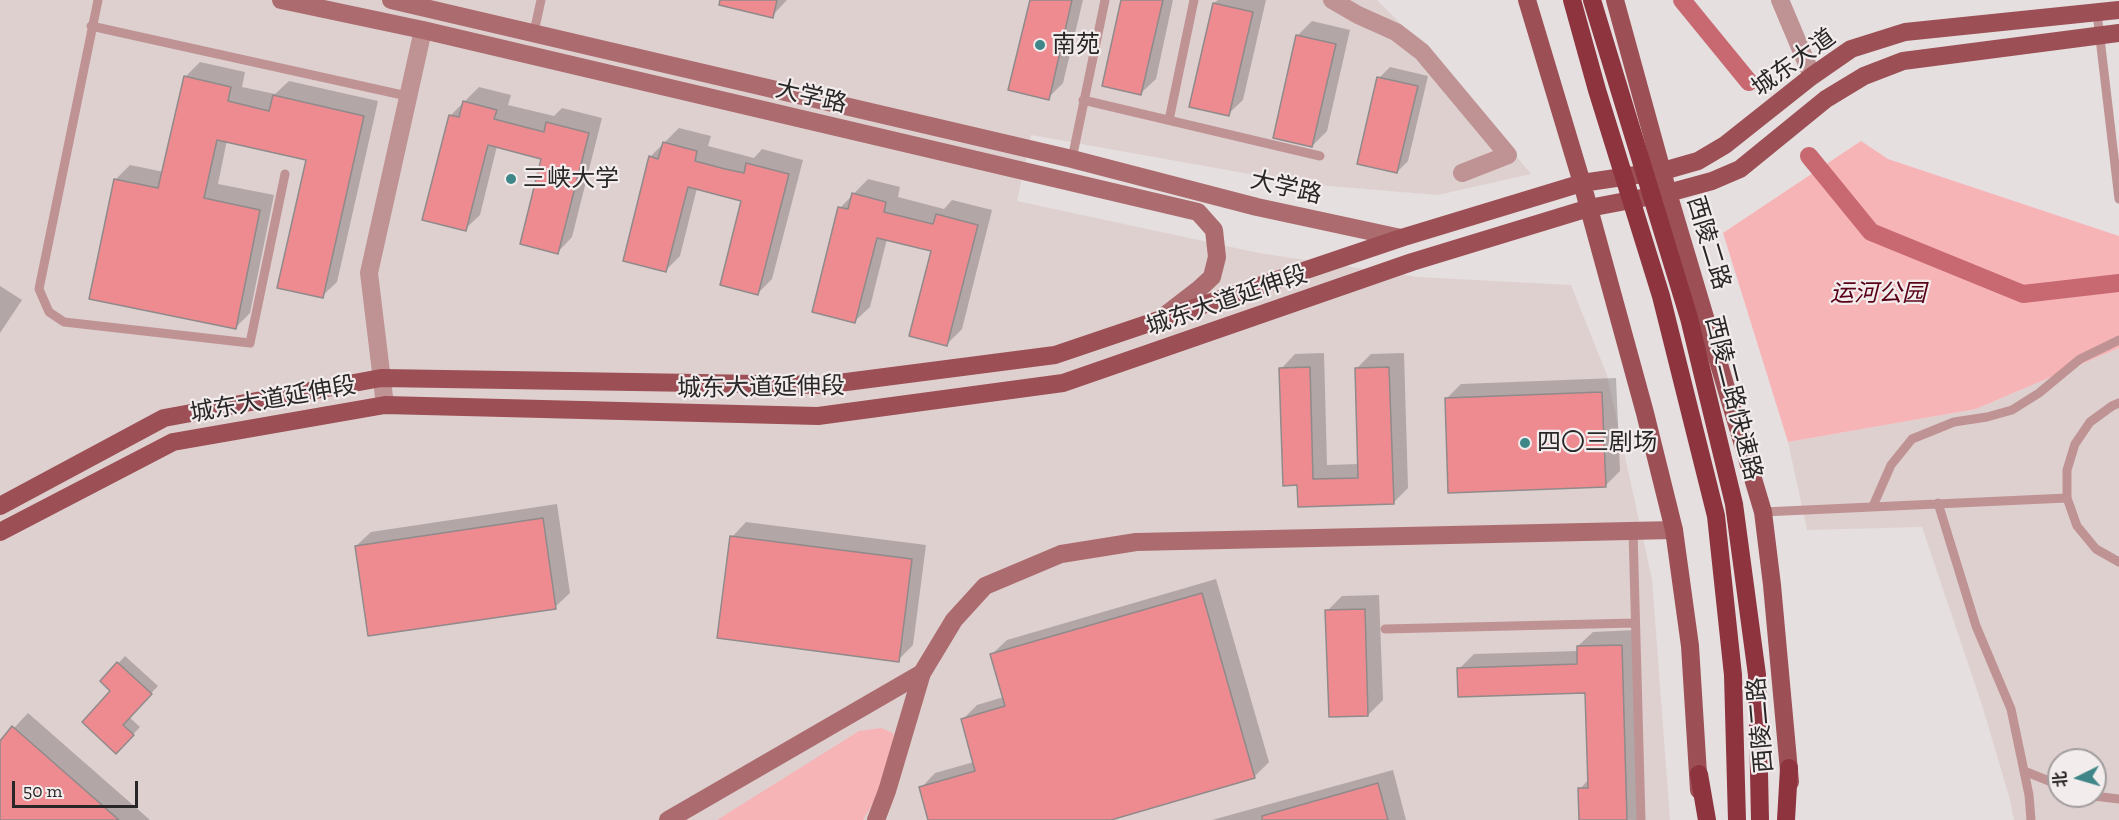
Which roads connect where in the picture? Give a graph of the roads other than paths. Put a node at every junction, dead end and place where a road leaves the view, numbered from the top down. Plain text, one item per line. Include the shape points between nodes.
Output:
1 (98, 0) edge
2 (281, 0) edge
3 (391, 0) edge
4 (541, 0) edge
5 (1105, 0) edge
6 (1194, 0) edge
7 (1332, 0) edge
8 (1527, 0) edge
9 (1572, 0) edge
10 (1592, 0) edge
11 (1615, 0) edge
12 (1780, 0) edge
13 (429, 4) edge
14 (2119, 10) edge
15 (2097, 13) junction
16 (91, 26) junction
17 (423, 30) junction
18 (534, 32) junction
19 (2119, 33) edge
20 (2099, 36) junction
21 (1812, 76) junction
22 (407, 96) junction
23 (1083, 100) junction
24 (1169, 120) junction
25 (1320, 156) dead end
26 (1072, 159) junction
27 (1663, 171) junction
28 (1462, 173) dead end
29 (285, 174) dead end
30 (1582, 183) junction
31 (1668, 193) junction
32 (2119, 199) edge
33 (1589, 208) junction
34 (1401, 238) junction
35 (1162, 318) junction
36 (2119, 340) edge
37 (381, 378) junction
38 (2119, 403) edge
39 (385, 405) junction
40 (2067, 498) junction
41 (1938, 504) junction
42 (0, 506) edge
43 (1874, 506) junction
44 (1763, 512) junction
45 (1674, 530) junction
46 (1633, 531) junction
47 (0, 532) edge
48 (2119, 562) edge
49 (1635, 623) junction
50 (1385, 629) dead end
51 (922, 673) junction
52 (1789, 768) junction
53 (2024, 771) junction
54 (1699, 774) junction
55 (2047, 780) edge
56 (668, 820) edge
57 (876, 820) edge
58 (1641, 820) edge
59 (1700, 820) edge
60 (1707, 820) edge
61 (1737, 820) edge
62 (1760, 820) edge
63 (1786, 820) edge
64 (1791, 820) edge
65 (2031, 820) edge

1 - 16 lane
2 - 17 main road, 大学路
3 - 13 main road, 大学路
4 - 18 lane
5 - 23 lane
6 - 24 lane
7 - 28 street via 1396,33 1422,52 1508,155
8 - 30 main road
9 - 61 highway, 西陵二路快速路, bridge via 1662,296 1716,516 1733,675
10 - 62 highway, 西陵二路快速路, bridge via 1689,318 1734,504 1758,675
11 - 27 main road, 西陵二路
12 - 21 street
13 - 18 main road, 大学路
14 - 15 main road, 城东大道
15 - 20 lane
15 - 21 main road, 城东大道 via 1905,32 1851,49
16 - 22 lane
16 - 29 lane via 39,289 49,312 64,322 250,343
17 - 22 street
17 - 35 main road, 大学路 via 1197,213 1214,230 1216,257 1212,277
18 - 26 main road, 大学路
19 - 20 main road, 城东大道
20 - 31 main road, 城东大道 via 1903,61 1864,76 1826,99 1740,169
20 - 32 lane
21 - 27 main road, 城东大道 via 1725,145 1698,161
22 - 37 street via 369,273
23 - 24 lane
23 - 26 lane
24 - 25 lane
26 - 34 main road, 大学路 via 1257,207
27 - 30 main road, 城东大道
27 - 31 main road, 西陵二路
30 - 33 main road
30 - 34 main road, 城东大道延伸段
31 - 33 main road, 城东大道
31 - 44 main road, 西陵二路
33 - 39 main road, 城东大道延伸段 via 1412,262 1063,383 818,416
33 - 45 main road
34 - 35 main road, 城东大道延伸段
35 - 37 main road, 城东大道延伸段 via 1055,355 823,385
36 - 43 lane via 2080,359 2012,410 1954,422 1912,439 1891,465
37 - 39 street
37 - 42 main road, 城东大道延伸段 via 164,418
38 - 40 lane via 2090,422 2075,444 2067,470
39 - 47 main road, 城东大道延伸段 via 173,442
40 - 41 lane
40 - 48 lane via 2077,526 2097,549
41 - 43 lane
41 - 53 lane via 1976,626 2011,709
43 - 44 lane
44 - 52 main road, 西陵二路
45 - 46 main road
45 - 54 main road via 1690,646
46 - 49 lane
46 - 51 main road via 1136,542 1061,554 985,586 954,620
49 - 50 lane
49 - 58 lane
51 - 56 main road
51 - 57 main road
52 - 63 highway
52 - 64 main road, 西陵二路
53 - 55 lane
53 - 65 lane
54 - 59 main road
54 - 60 highway

